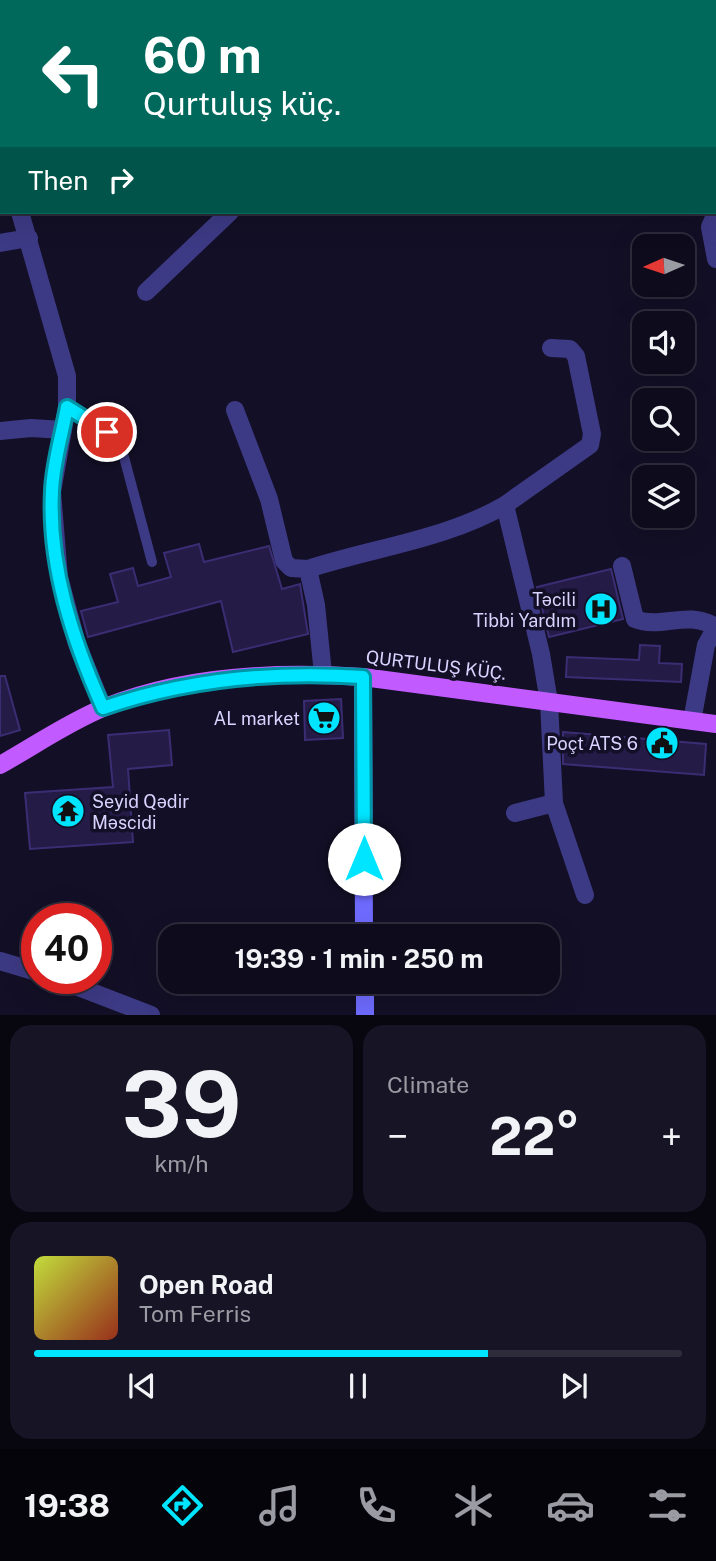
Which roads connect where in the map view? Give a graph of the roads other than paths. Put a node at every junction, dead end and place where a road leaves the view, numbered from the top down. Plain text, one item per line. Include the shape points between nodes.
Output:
1 (21, 214) edge
2 (228, 214) edge
3 (716, 214) edge
4 (29, 238) junction
5 (0, 243) edge
6 (716, 258) edge
7 (146, 292) dead end
8 (551, 348) dead end
9 (67, 407) junction
10 (235, 410) dead end
11 (63, 430) junction
12 (0, 431) edge
13 (505, 505) junction
14 (152, 562) dead end
15 (622, 566) dead end
16 (308, 569) junction
17 (323, 674) junction
18 (363, 677) junction
19 (549, 702) junction
20 (103, 708) junction
21 (692, 721) junction
22 (716, 724) edge
23 (0, 765) edge
24 (554, 803) junction
25 (515, 813) dead end
26 (585, 895) dead end
27 (365, 924) edge
28 (0, 961) edge
29 (21, 967) edge
30 (97, 994) edge
31 (365, 994) edge
32 (151, 1015) edge
33 (365, 1015) edge

1 - 4 street
2 - 7 street
3 - 6 street via 710,227
4 - 5 street
4 - 9 street via 67,376
8 - 13 street via 570,349 576,356 592,434 590,445
9 - 11 street
9 - 14 lane via 107,432 117,444
10 - 16 street via 269,499 284,561 291,568
11 - 12 street
11 - 20 street via 52,492 59,577 77,644
13 - 16 street via 478,521
13 - 19 street
15 - 21 street via 635,619 690,618 716,627 706,645
16 - 17 street
17 - 18 main road, QURTULUŞ KÜÇ.
17 - 20 main road, QURTULUŞ KÜÇ. via 184,685
18 - 19 main road, QURTULUŞ KÜÇ.
18 - 27 street
19 - 21 main road, QURTULUŞ KÜÇ.
19 - 24 street
20 - 23 main road, QURTULUŞ KÜÇ.
21 - 22 main road, QURTULUŞ KÜÇ.
24 - 25 street
24 - 26 street
28 - 29 street
30 - 32 street
31 - 33 street

